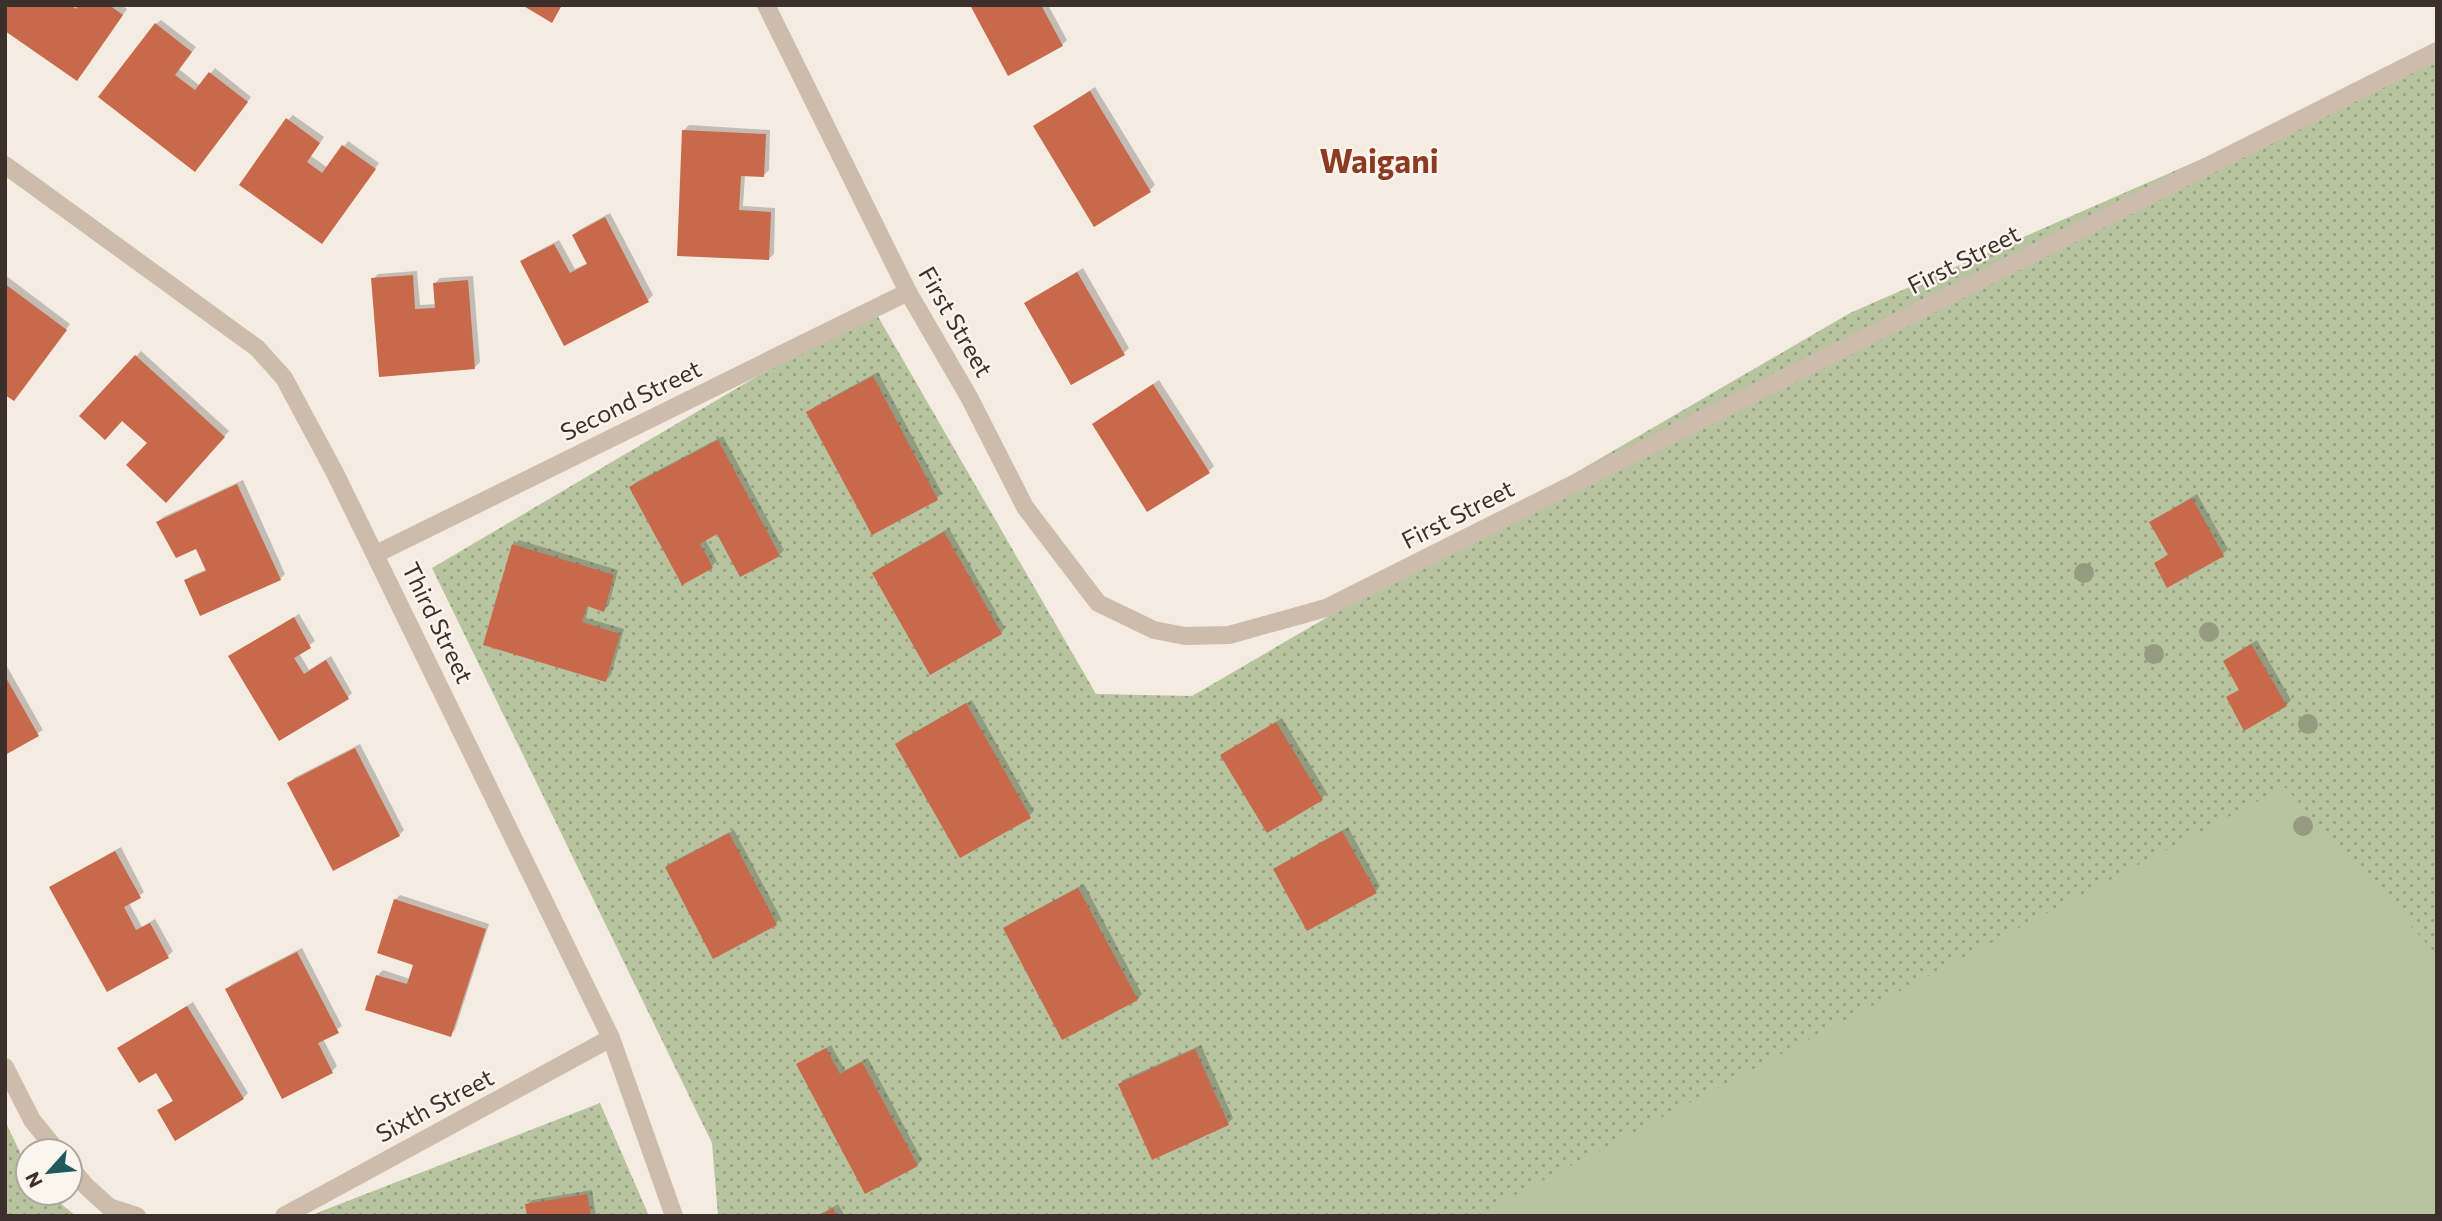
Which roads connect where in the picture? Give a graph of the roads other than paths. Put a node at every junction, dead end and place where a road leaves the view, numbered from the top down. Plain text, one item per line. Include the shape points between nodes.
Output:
1 (766, 5) edge
2 (2437, 51) edge
3 (5, 166) edge
4 (908, 292) junction
5 (376, 554) junction
6 (611, 1038) junction
7 (5, 1067) edge
8 (46, 1137) edge
9 (84, 1184) edge
10 (137, 1216) edge
11 (284, 1216) edge
12 (674, 1216) edge

1 - 4 street, First Street
2 - 4 street, First Street via 1326,608 1229,635 1154,631 1098,603 1025,506
3 - 5 street, Third Street via 257,348 284,378
4 - 5 street, Second Street
5 - 6 street, Third Street
6 - 11 street, Sixth Street
6 - 12 street, Third Street
7 - 8 street
9 - 10 street via 109,1207

